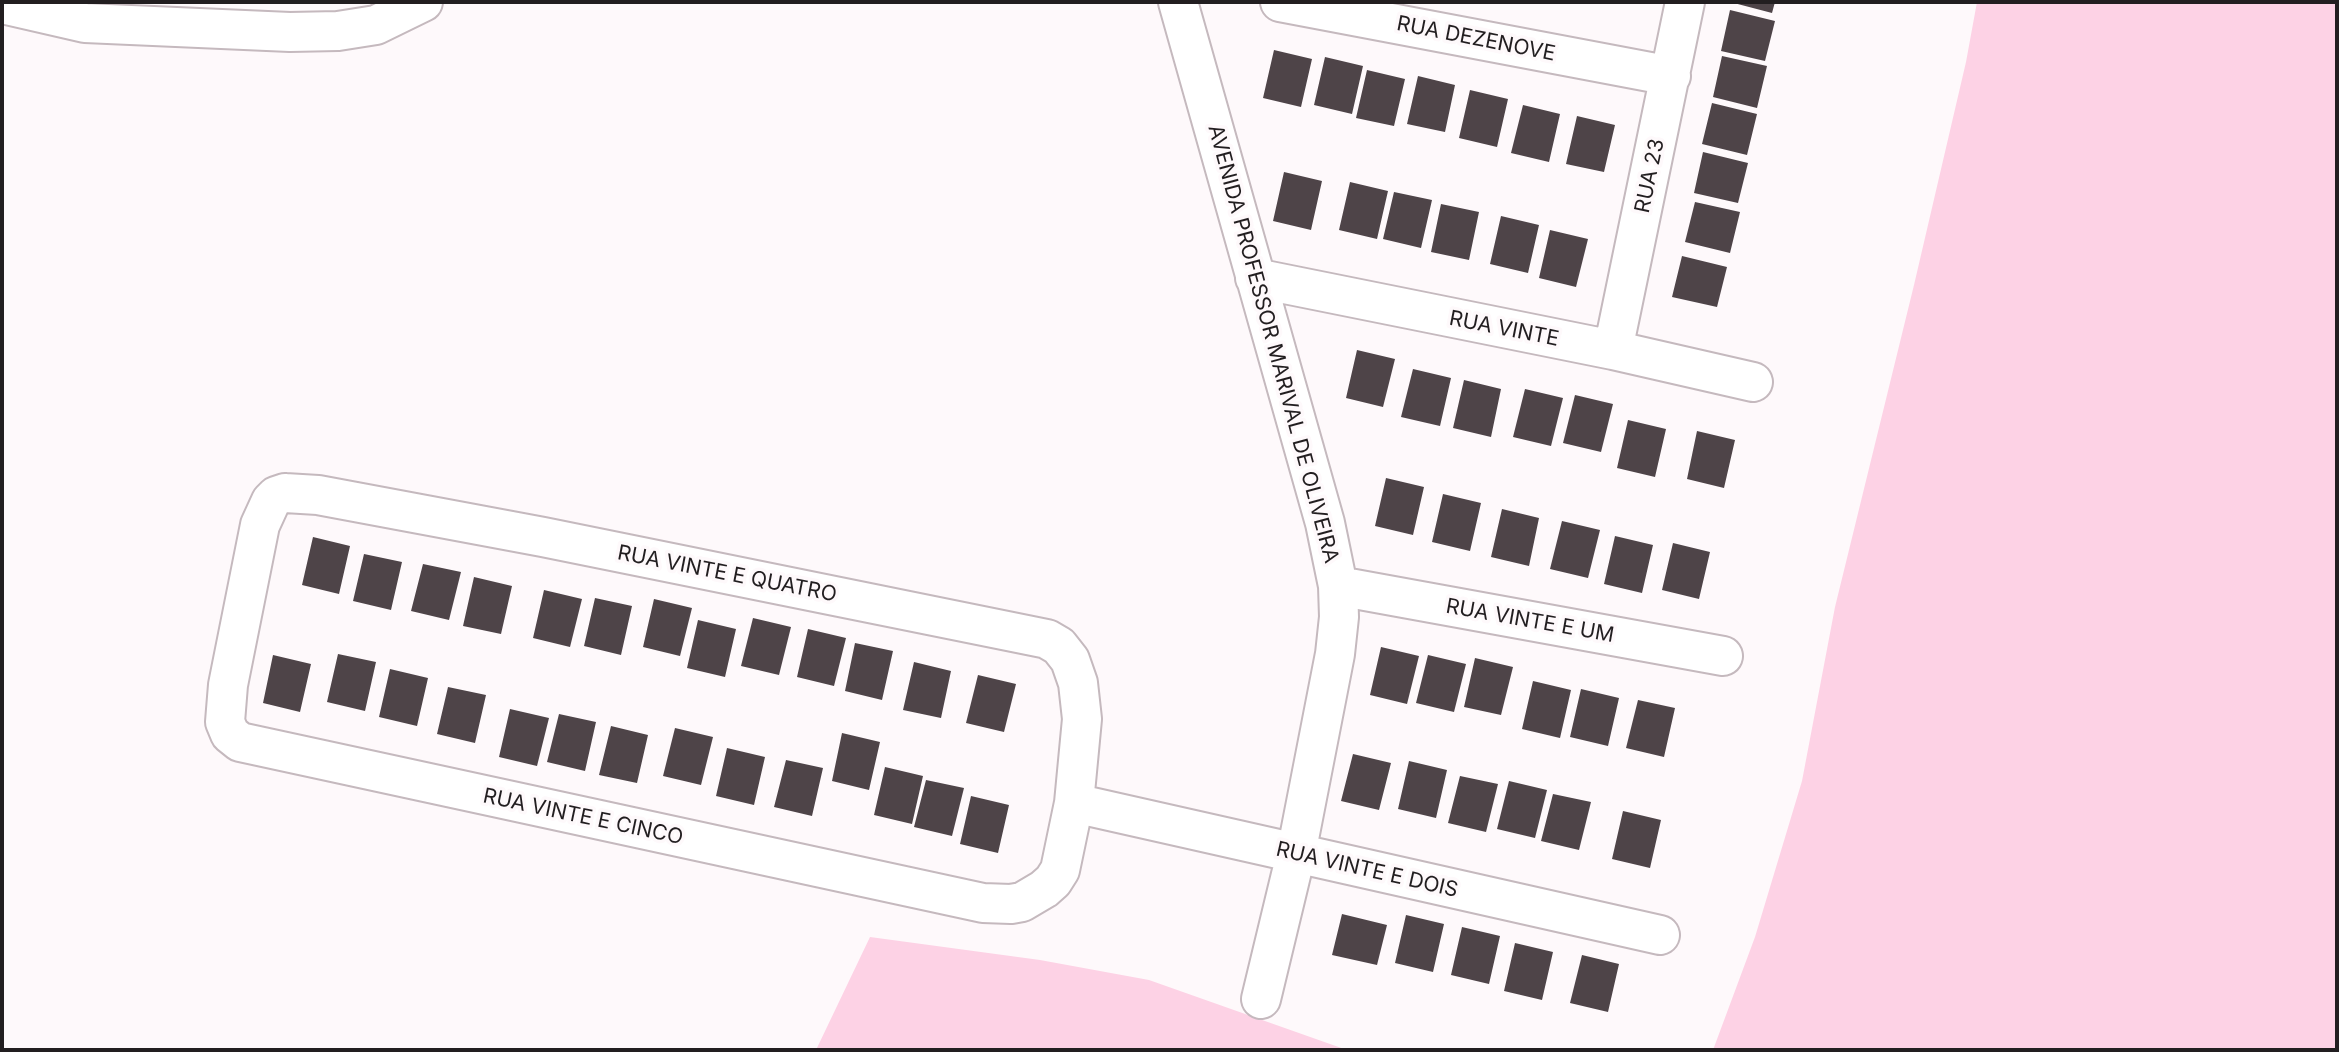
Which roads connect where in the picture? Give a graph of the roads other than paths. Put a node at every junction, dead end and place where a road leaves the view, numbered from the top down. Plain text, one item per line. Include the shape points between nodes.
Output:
1 (423, 2) edge
2 (1178, 2) edge
3 (1280, 2) edge
4 (1685, 2) edge
5 (2, 4) edge
6 (164, 15) edge
7 (1671, 76) junction
8 (1255, 278) junction
9 (1613, 350) junction
10 (1753, 382) dead end
11 (257, 536) joint
12 (1338, 586) junction
13 (1723, 656) dead end
14 (1074, 803) junction
15 (1296, 854) junction
16 (1660, 935) dead end
17 (1261, 999) dead end

1 - 6 street via 376,25 338,31
2 - 8 street, AVENIDA PROFESSOR MARIVAL DE OLIVEIRA
3 - 7 street, RUA DEZENOVE
4 - 7 street, RUA 23
5 - 6 street via 85,23
7 - 9 street, RUA 23
8 - 9 street, RUA VINTE
8 - 12 street, AVENIDA PROFESSOR MARIVAL DE OLIVEIRA via 1325,523
9 - 10 street, RUA VINTE
11 - 14 street, RUA VINTE E QUATRO via 276,496 301,493 1037,635 1059,646 1078,683 1082,719
11 - 14 street, RUA VINTE E CINCO via 225,715 230,734 247,745 983,903 1022,902 1054,881 1064,857
12 - 13 street, RUA VINTE E UM
12 - 15 street, AVENIDA PROFESSOR MARIVAL DE OLIVEIRA via 1335,654
14 - 15 street, RUA VINTE E DOIS
15 - 16 street, RUA VINTE E DOIS
15 - 17 street, AVENIDA PROFESSOR MARIVAL DE OLIVEIRA

